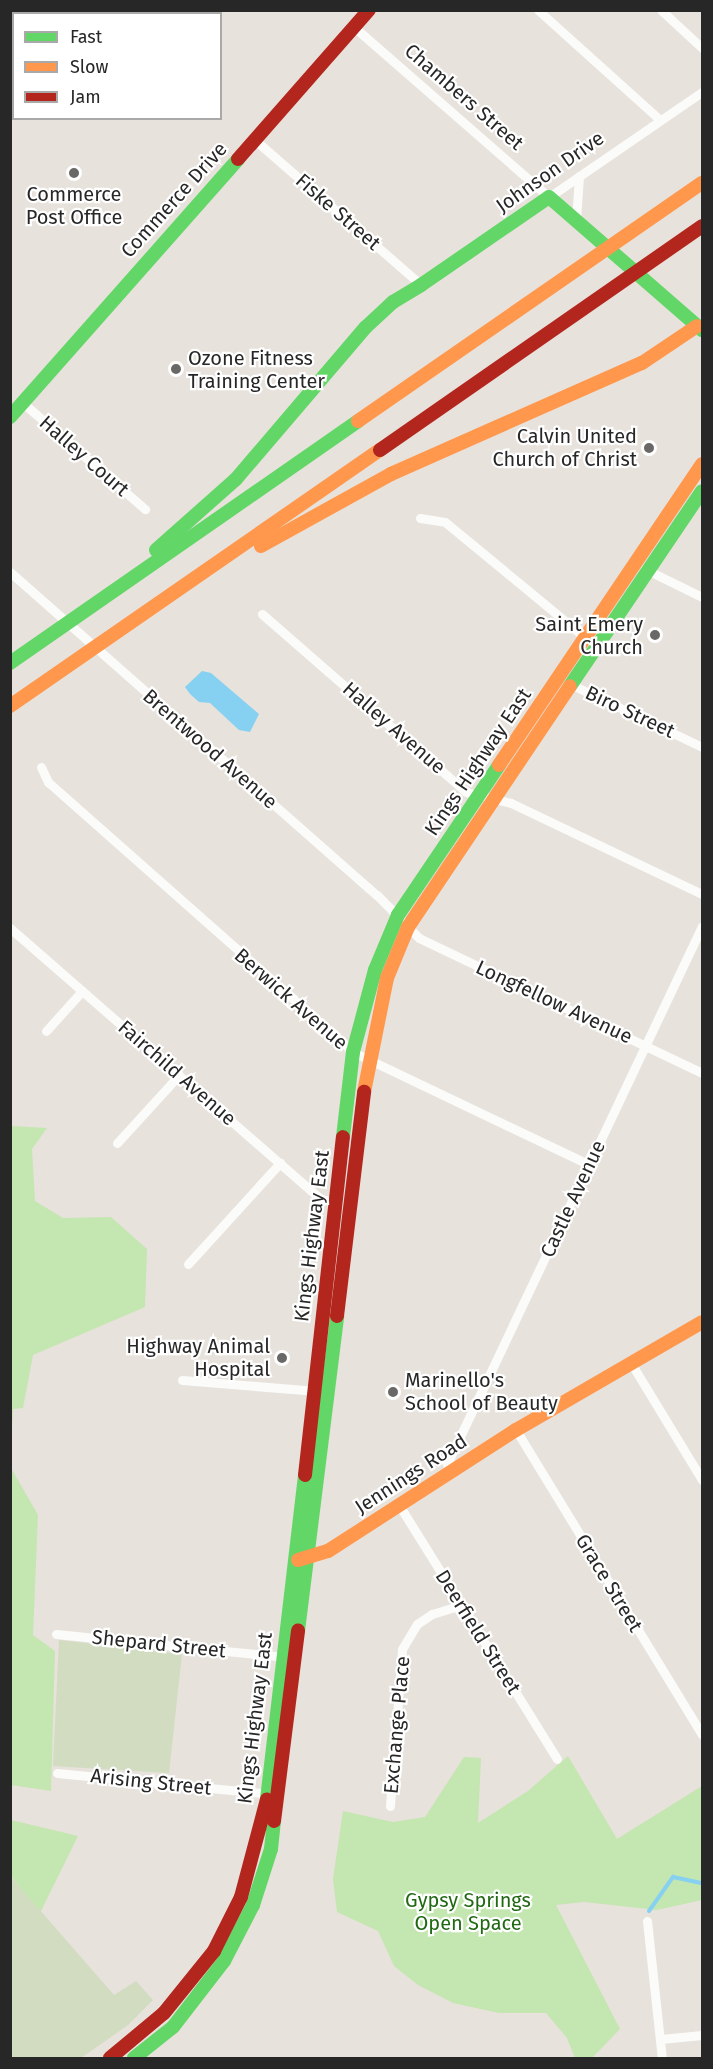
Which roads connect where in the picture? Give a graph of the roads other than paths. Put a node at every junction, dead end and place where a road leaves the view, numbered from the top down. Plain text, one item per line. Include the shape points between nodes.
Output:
1 (369, 10) edge
2 (538, 10) edge
3 (661, 10) edge
4 (354, 27) junction
5 (702, 48) edge
6 (702, 92) edge
7 (660, 120) junction
8 (255, 140) junction
9 (579, 176) junction
10 (702, 183) edge
11 (549, 197) junction
12 (576, 220) junction
13 (702, 226) edge
14 (421, 285) junction
15 (700, 328) edge
16 (24, 402) junction
17 (10, 417) edge
18 (702, 464) edge
19 (702, 491) edge
20 (145, 509) dead end
21 (420, 518) dead end
22 (635, 563) junction
23 (649, 571) junction
24 (10, 572) edge
25 (702, 597) edge
26 (81, 614) junction
27 (262, 614) dead end
28 (55, 633) junction
29 (585, 638) junction
30 (108, 639) junction
31 (597, 646) junction
32 (10, 653) edge
33 (10, 663) edge
34 (558, 678) junction
35 (571, 685) junction
36 (10, 706) edge
37 (702, 747) edge
38 (42, 767) dead end
39 (478, 798) junction
40 (495, 800) junction
41 (702, 894) edge
42 (398, 915) junction
43 (702, 926) edge
44 (408, 927) junction
45 (10, 928) edge
46 (82, 991) junction
47 (46, 1032) dead end
48 (646, 1047) junction
49 (353, 1052) junction
50 (368, 1061) junction
51 (702, 1073) edge
52 (179, 1075) junction
53 (117, 1143) dead end
54 (280, 1163) junction
55 (588, 1164) junction
56 (336, 1203) junction
57 (351, 1203) junction
58 (188, 1264) dead end
59 (702, 1322) edge
60 (631, 1363) junction
61 (182, 1380) dead end
62 (313, 1390) junction
63 (329, 1392) junction
64 (516, 1431) junction
65 (450, 1472) junction
66 (702, 1480) edge
67 (399, 1505) junction
68 (308, 1559) junction
69 (293, 1560) junction
70 (461, 1605) junction
71 (56, 1634) dead end
72 (290, 1657) junction
73 (702, 1736) edge
74 (557, 1759) dead end
75 (57, 1773) dead end
76 (274, 1794) junction
77 (390, 1806) dead end
78 (647, 1921) dead end
79 (702, 2035) edge
80 (661, 2039) junction
81 (115, 2057) edge
82 (134, 2058) edge
83 (662, 2058) edge

1 - 4 main road, Commerce Drive
2 - 7 street
3 - 5 street
4 - 8 main road, Commerce Drive
4 - 11 street, Chambers Street
6 - 7 street, Johnson Drive
7 - 9 street, Johnson Drive
8 - 14 street, Fiske Street
8 - 16 main road, Commerce Drive
9 - 11 street, Johnson Drive
9 - 12 street
10 - 26 main road
11 - 12 main road, Chambers Street
11 - 14 main road, Johnson Drive
12 - 15 main road, Chambers Street
13 - 30 main road
14 - 26 main road, Johnson Drive via 393,302 366,327 222,493
15 - 30 main road via 642,363 330,504
16 - 17 main road, Commerce Drive
16 - 20 street, Halley Court
18 - 22 main road, Kings Highway East
19 - 23 main road, Kings Highway East
21 - 29 street via 445,522
22 - 23 street
22 - 29 main road, Kings Highway East
23 - 25 street
23 - 31 main road, Kings Highway East
24 - 42 street, Brentwood Avenue
26 - 28 main road
27 - 39 street, Halley Avenue via 466,792
28 - 32 main road
28 - 33 main road
29 - 31 street
29 - 34 main road, Kings Highway East
30 - 36 main road
31 - 35 main road, Kings Highway East
34 - 35 street, Biro Street
34 - 39 main road, Kings Highway East
35 - 37 street, Biro Street
35 - 40 main road, Kings Highway East
38 - 49 street, Berwick Avenue via 48,782
39 - 40 street, Halley Avenue
39 - 42 main road, Kings Highway East
40 - 41 street, Halley Avenue via 510,803
40 - 44 main road, Kings Highway East
42 - 44 street, Brentwood Avenue
42 - 49 main road, Kings Highway East via 375,970
43 - 48 street, Castle Avenue
44 - 48 street, Longfellow Avenue via 419,938
44 - 50 main road, Kings Highway East via 387,978
45 - 46 street, Fairchild Avenue
46 - 47 street
46 - 52 street, Fairchild Avenue
48 - 51 street, Longfellow Avenue
48 - 55 street, Castle Avenue
49 - 50 street, Berwick Avenue
49 - 56 main road, Kings Highway East
50 - 55 street, Berwick Avenue
50 - 57 main road, Kings Highway East
52 - 53 street
52 - 54 street, Fairchild Avenue
54 - 56 street, Fairchild Avenue via 321,1199
54 - 58 street
55 - 65 street, Castle Avenue via 447,1464
56 - 57 street, Fairchild Avenue
56 - 62 main road, Kings Highway East
57 - 63 main road, Kings Highway East
59 - 60 main road, Jennings Road
60 - 64 main road, Jennings Road
60 - 66 street
61 - 62 street
62 - 63 street
62 - 69 main road, Kings Highway East
63 - 68 main road, Kings Highway East
64 - 65 main road, Jennings Road
64 - 73 street, Grace Street
65 - 67 main road, Jennings Road
67 - 68 main road, Jennings Road
67 - 70 street, Deerfield Street
68 - 69 main road, Jennings Road
68 - 72 main road, Kings Highway East
69 - 72 main road, Kings Highway East
70 - 74 street, Deerfield Street
70 - 77 street, Exchange Place via 432,1614 417,1624 402,1649
71 - 72 street, Shepard Street
72 - 76 main road, Kings Highway East
75 - 76 street, Arising Street
76 - 81 main road, Kings Highway East via 241,1897 214,1950 164,2013
76 - 82 main road, Kings Highway East via 272,1849 253,1905 224,1961 173,2027
78 - 80 street
79 - 80 street
80 - 83 street

